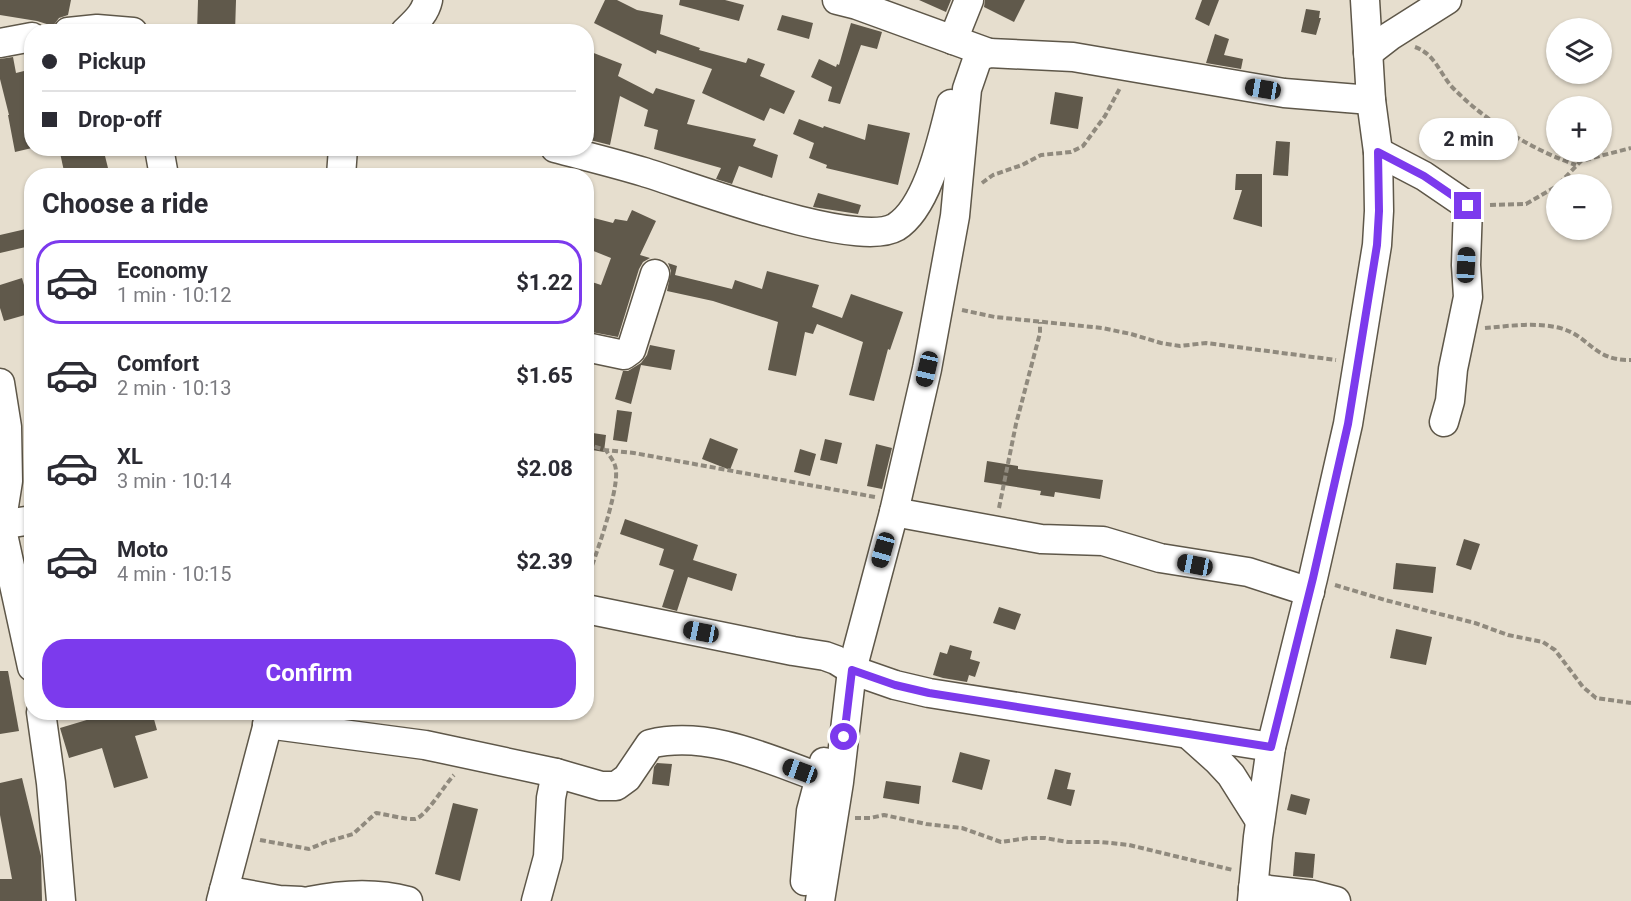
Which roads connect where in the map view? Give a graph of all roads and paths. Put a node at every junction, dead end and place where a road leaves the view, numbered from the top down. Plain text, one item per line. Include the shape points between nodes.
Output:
1 (429, 0) edge
2 (837, 0) edge
3 (969, 0) edge
4 (1365, 0) edge
5 (1448, 0) edge
6 (413, 24) edge
7 (24, 38) edge
8 (953, 40) junction
9 (0, 43) edge
10 (1379, 45) junction
11 (983, 55) junction
12 (1131, 68) junction
13 (1371, 100) junction
14 (1631, 148) edge
15 (1378, 152) junction
16 (584, 156) edge
17 (1576, 165) junction
18 (1568, 174) edge
19 (978, 186) dead end
20 (1546, 192) edge
21 (1468, 206) junction
22 (655, 274) dead end
23 (939, 304) junction
24 (1040, 322) junction
25 (1462, 326) junction
26 (594, 349) edge
27 (1631, 360) edge
28 (1357, 366) junction
29 (0, 383) edge
30 (1444, 422) dead end
31 (594, 447) edge
32 (605, 450) junction
33 (895, 507) junction
34 (24, 521) edge
35 (0, 525) edge
36 (995, 530) junction
37 (594, 557) edge
38 (1311, 585) junction
39 (594, 611) edge
40 (24, 632) edge
41 (844, 665) junction
42 (1631, 703) edge
43 (42, 720) edge
44 (268, 720) edge
45 (281, 720) edge
46 (1188, 734) junction
47 (1271, 747) junction
48 (478, 755) junction
49 (556, 773) junction
50 (821, 778) junction
51 (834, 815) junction
52 (1260, 821) junction
53 (239, 838) junction
54 (1253, 888) edge
55 (222, 895) edge
56 (61, 901) edge
57 (301, 901) edge
58 (310, 901) edge
59 (408, 901) edge
60 (536, 901) edge
61 (802, 901) edge
62 (820, 901) edge
63 (1336, 901) edge

1 - 6 street
2 - 8 street
3 - 8 street
4 - 10 street
5 - 10 street
7 - 9 street
8 - 11 street
10 - 13 street
10 - 17 path via 1429,54 1453,88 1489,120 1547,155
11 - 12 street via 1072,57
11 - 16 street via 965,61 957,75 939,150 918,205 895,227 870,232 802,222
11 - 23 street via 967,89 955,216
12 - 13 street via 1284,93
12 - 19 path via 1105,116 1083,146 1071,152 1041,155 993,175
13 - 15 street
14 - 17 path
15 - 21 street via 1424,176
15 - 28 street via 1377,245
17 - 18 path
20 - 21 path via 1526,204
21 - 25 street via 1468,297
22 - 26 street via 631,350 624,355
23 - 24 path
23 - 33 street
24 - 28 path via 1102,328 1180,346 1206,343 1326,358
24 - 36 path
25 - 27 path via 1561,328 1604,356
25 - 30 street
28 - 38 street via 1348,424
29 - 35 street via 8,481
31 - 32 path
32 - 33 path via 791,481
32 - 37 path via 616,471 613,497
33 - 36 street
33 - 41 street
34 - 35 street
35 - 40 street
36 - 38 street via 1041,539 1103,541 1160,558
38 - 42 path via 1385,600 1543,642 1555,650 1596,698
38 - 47 street
39 - 41 street via 825,656
41 - 46 street via 895,685 929,693
41 - 50 street
41 - 51 street
43 - 56 street
44 - 53 street
45 - 48 street
46 - 47 street
46 - 52 street via 1231,775
47 - 52 street
48 - 49 street
48 - 53 path via 445,783 415,819 376,813 353,834 309,849
49 - 50 street via 601,786 616,786 635,770 650,744 694,740 758,755
49 - 60 street via 548,857
50 - 61 street via 811,811
51 - 54 path via 862,819 884,815 962,828 1000,842 1045,838 1136,846
51 - 62 street
52 - 54 street
53 - 55 street
54 - 63 street
55 - 57 street
58 - 59 street via 372,894

